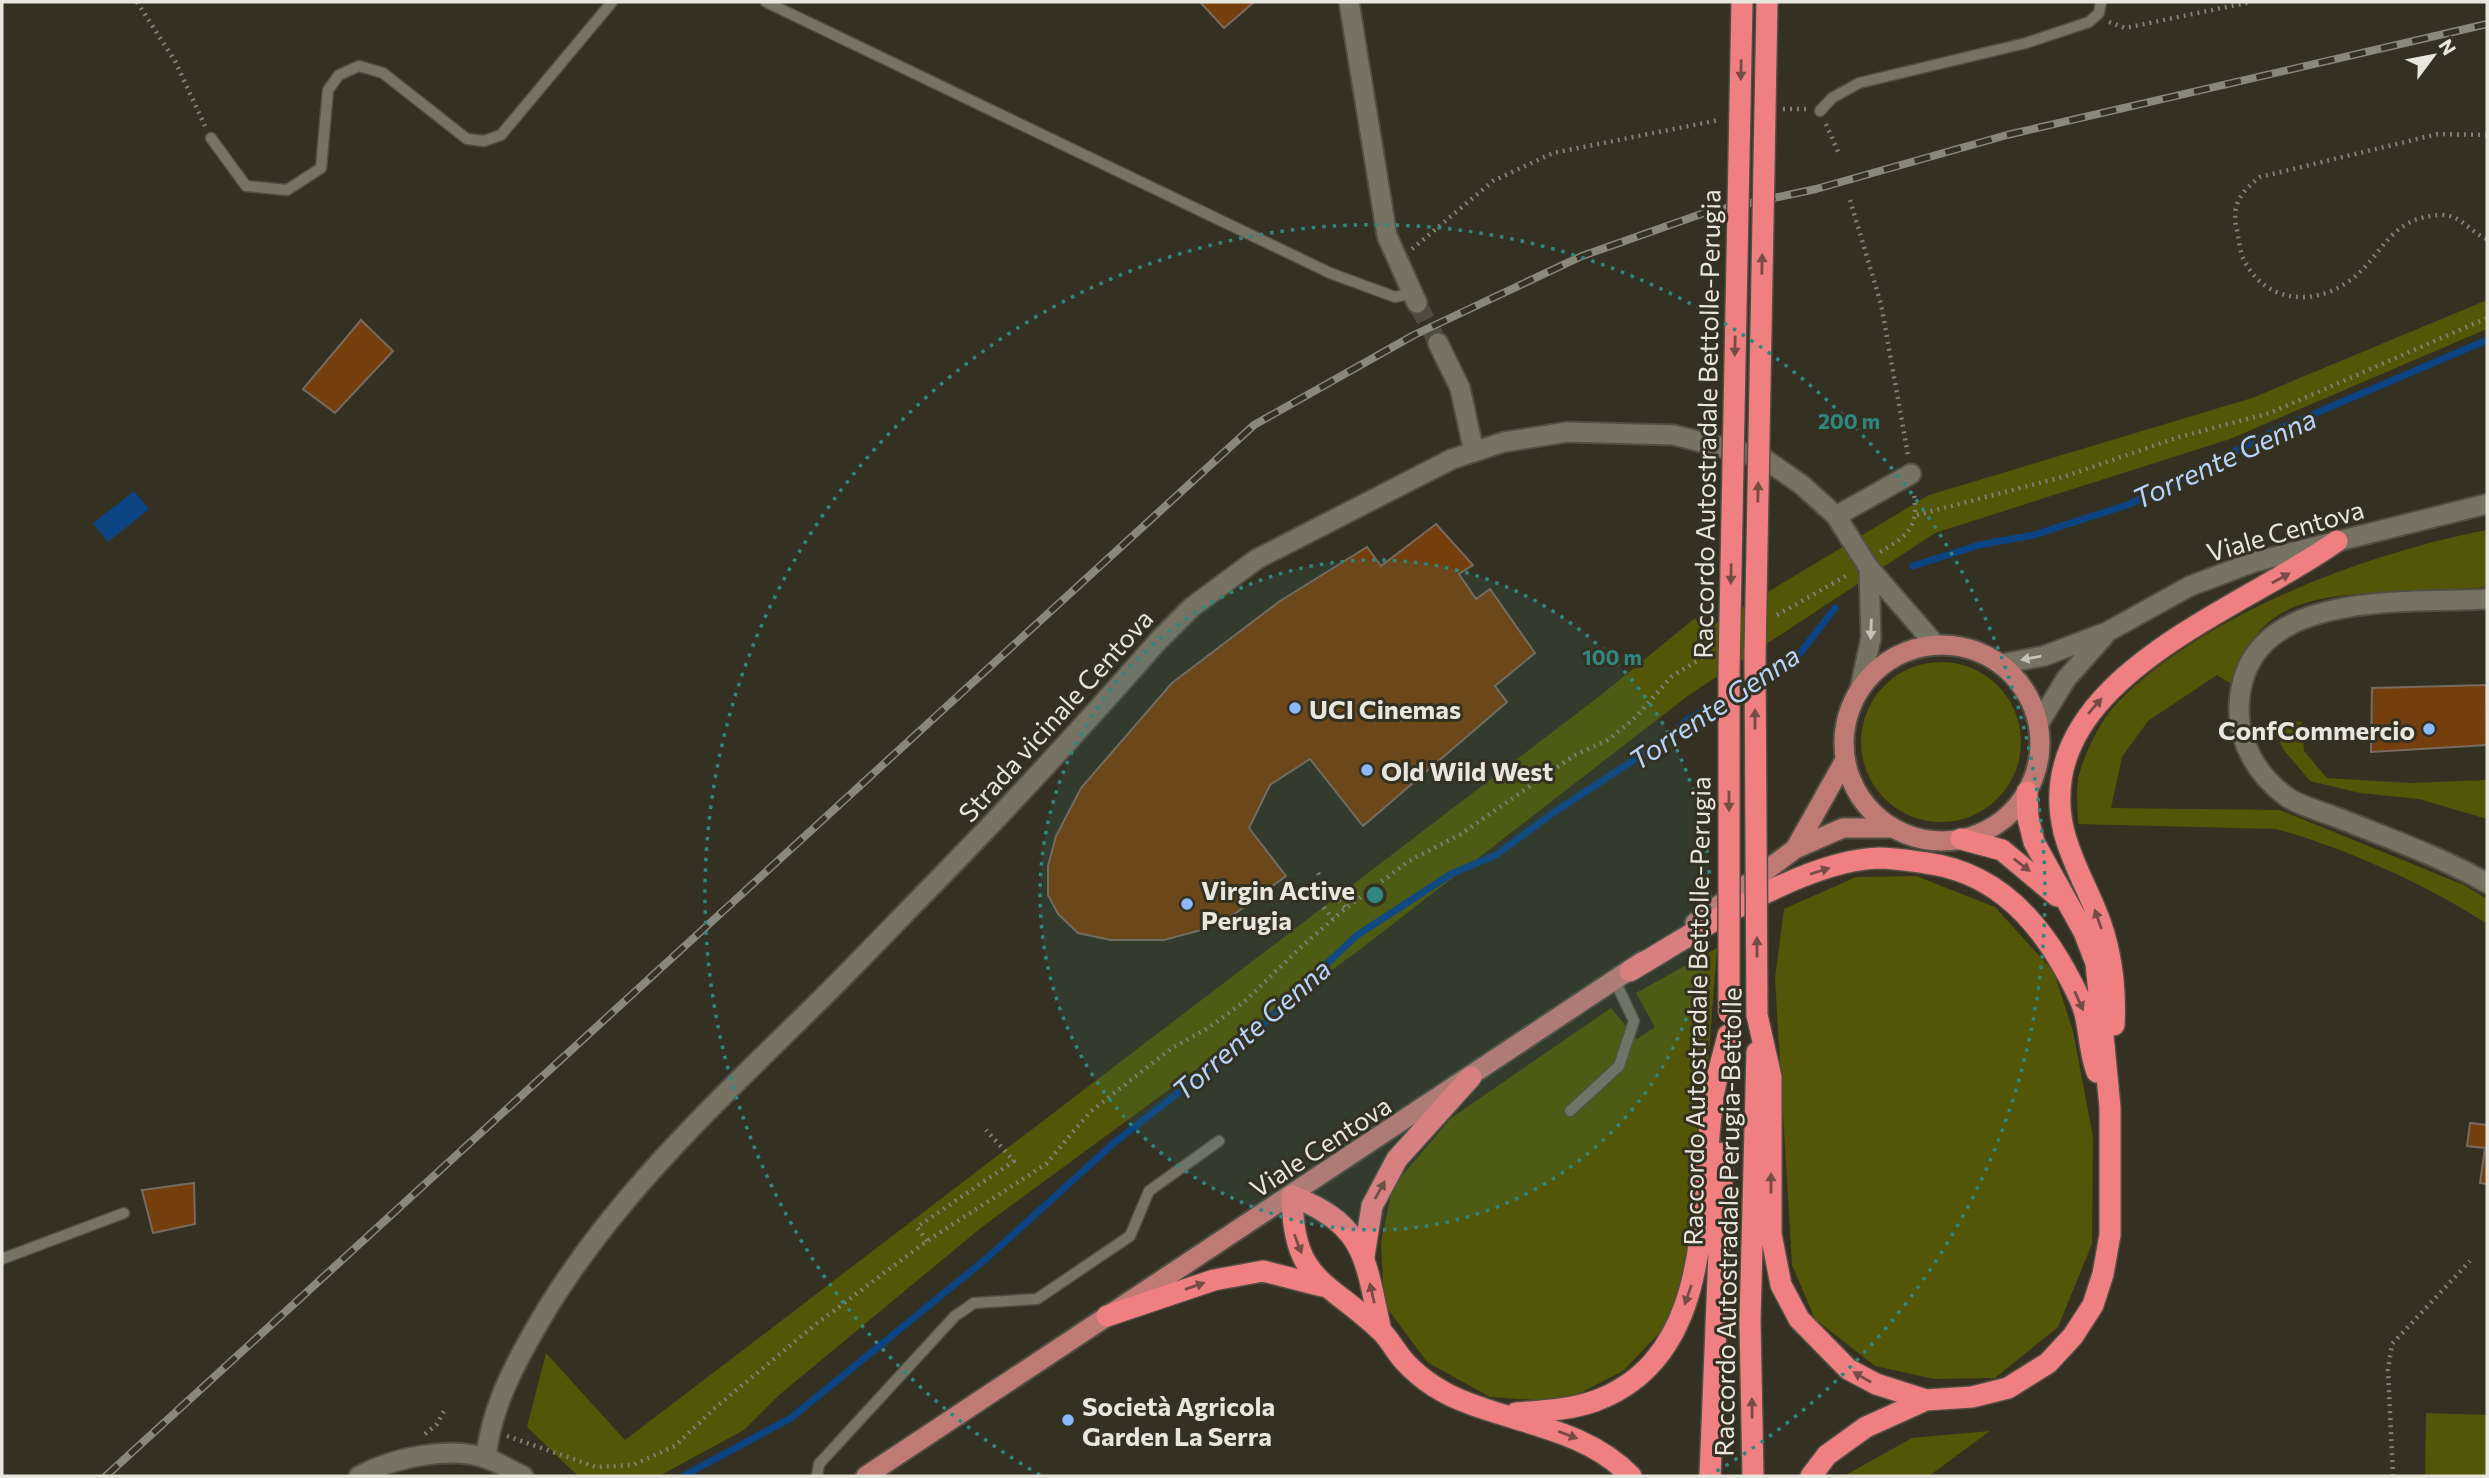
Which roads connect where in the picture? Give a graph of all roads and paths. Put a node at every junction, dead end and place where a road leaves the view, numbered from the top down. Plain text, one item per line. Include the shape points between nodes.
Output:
1 (137, 2) edge
2 (612, 2) edge
3 (766, 2) edge
4 (1349, 2) edge
5 (1742, 2) edge
6 (1767, 2) edge
7 (2101, 2) edge
8 (2251, 2) edge
9 (2099, 13) junction
10 (1778, 110) dead end
11 (1820, 111) junction
12 (1731, 118) dead end
13 (2487, 135) edge
14 (211, 138) joint
15 (1839, 154) dead end
16 (1850, 200) dead end
17 (2487, 239) edge
18 (1399, 262) junction
19 (1415, 298) joint
20 (2487, 318) edge
21 (1438, 343) tunnel mouth
22 (1474, 452) junction
23 (1911, 474) joint
24 (2487, 504) edge
25 (1836, 516) junction
26 (2337, 541) junction
27 (1875, 560) junction
28 (1846, 576) dead end
29 (2487, 599) edge
30 (1771, 618) dead end
31 (2107, 632) junction
32 (1935, 644) junction
33 (1713, 651) dead end
34 (2001, 664) junction
35 (1860, 688) junction
36 (2039, 723) junction
37 (1845, 760) junction
38 (2027, 792) junction
39 (1893, 828) junction
40 (1961, 839) junction
41 (1795, 849) junction
42 (1318, 873) dead end
43 (2487, 883) edge
44 (1325, 887) junction
45 (1346, 908) junction
46 (2071, 910) junction
47 (1333, 919) junction
48 (1622, 976) junction
49 (1757, 1015) junction
50 (1728, 1035) junction
51 (1471, 1077) junction
52 (2110, 1107) junction
53 (1570, 1111) dead end
54 (986, 1130) dead end
55 (1219, 1141) dead end
56 (1292, 1196) junction
57 (124, 1213) dead end
58 (927, 1241) junction
59 (1364, 1256) junction
60 (2, 1259) edge
61 (2470, 1261) dead end
62 (1322, 1286) junction
63 (1107, 1316) junction
64 (1381, 1331) junction
65 (1926, 1400) junction
66 (1504, 1414) junction
67 (489, 1429) junction
68 (486, 1458) junction
69 (359, 1476) edge
70 (523, 1476) edge
71 (817, 1476) edge
72 (866, 1476) edge
73 (1631, 1476) edge
74 (1710, 1476) edge
75 (1753, 1476) edge
76 (1811, 1476) edge
77 (2393, 1476) edge

1 - 14 path via 175,61
2 - 14 lane via 501,135 484,141 467,139 383,73 359,66 339,75 328,90 321,168 287,190 246,186
3 - 19 lane via 1331,273 1395,297
4 - 18 street via 1387,236
5 -> 50 highway, Raccordo Autostradale Bettolle-Perugia, bridge
49 -> 6 highway, Raccordo Autostradale Perugia-Bettolle, bridge via 1755,656
7 - 9 lane
8 - 9 path via 2125,28 2113,26
9 - 11 lane via 2089,22 2026,43 1859,83 1832,98
10 - 11 path
11 - 15 path
12 - 18 path via 1553,153 1493,181
13 - 17 path via 2438,134 2260,177 2243,190 2233,211 2243,260 2259,283 2291,299 2329,292 2351,280 2399,228 2426,217 2452,215
16 - 23 path via 1881,304
18 - 19 street
20 - 27 path via 2270,413 2179,437 2066,476 1917,515 1904,538
21 - 22 street via 1460,388
22 - 25 street, Strada vicinale Centova via 1567,432 1674,435 1763,458
22 - 67 street, Strada vicinale Centova via 1257,559 1192,607 962,856 646,1175 583,1252 545,1310
23 - 25 street
24 - 26 street, Viale Centova
25 - 27 street, Strada vicinale Centova
26 - 31 street, Viale Centova via 2254,562 2190,586
52 -> 26 highway via 2116,989 2096,912 2070,855 2060,797 2065,764 2083,720 2111,687 2175,638 2300,568
27 - 32 street, Strada vicinale Centova
27 -> 35 street via 1871,638
28 - 30 path
29 - 43 street via 2336,608 2304,617 2273,634 2252,658 2240,696 2239,720 2257,768 2288,797
31 -> 34 street via 2044,656
31 - 36 street via 2066,679
32 - 34 main road via 1958,645
32 - 35 main road via 1905,651 1880,666
33 - 45 path via 1671,677 1636,718 1608,740 1575,755 1461,834 1409,861
34 - 36 main road via 2018,680
35 - 37 main road via 1849,710
36 - 38 main road via 2037,771
37 - 39 main road via 1854,787 1871,810
37 - 41 main road
38 - 40 main road via 1999,822
38 - 46 highway via 2034,842
39 - 40 main road via 1938,841
39 - 41 main road via 1843,828
40 -> 46 highway via 2002,850
41 - 48 main road, Viale Centova
42 - 44 path
44 - 45 path
44 - 47 path via 1322,905
45 - 47 path
46 - 52 highway via 2096,963
47 - 58 path via 1245,1001 1172,1048 1090,1112 1046,1164
48 - 51 main road, Viale Centova
48 -> 52 highway via 1798,879 1878,858 1950,866 2012,899 2061,963 2084,1010 2093,1062
48 - 53 lane via 1634,1021 1619,1066
65 -> 49 highway via 1876,1384 1848,1369 1799,1319 1781,1285 1772,1234 1771,1077
75 -> 49 highway, Raccordo Autostradale Perugia-Bettolle via 1750,1321
50 -> 66 highway via 1714,1092 1697,1263 1675,1330 1656,1358 1627,1385 1595,1401
50 - 74 highway, Raccordo Autostradale Bettolle-Perugia
51 - 56 main road, Viale Centova
59 -> 51 highway via 1372,1206 1397,1159
52 - 65 highway via 2110,1235 2103,1275 2073,1336 2048,1363 2008,1388
54 - 58 path via 1014,1161 917,1227
55 - 71 lane via 1149,1191 1130,1236 1037,1299 974,1303 955,1316 819,1464
56 - 59 highway via 1324,1208 1343,1224
56 -> 62 highway via 1297,1246
56 - 63 main road, Viale Centova
57 - 60 lane
58 - 67 path via 816,1324 675,1446 655,1458 634,1465 596,1467
64 -> 59 highway
61 - 77 path via 2392,1345 2388,1370
63 -> 62 highway via 1214,1279 1263,1271
62 - 64 highway
63 - 72 main road, Viale Centova
64 - 66 highway via 1406,1364 1438,1390
65 - 76 highway via 1866,1427 1827,1455
66 -> 73 highway via 1590,1444
67 - 68 street, Strada vicinale Centova
68 - 69 street via 409,1457
68 - 70 street

